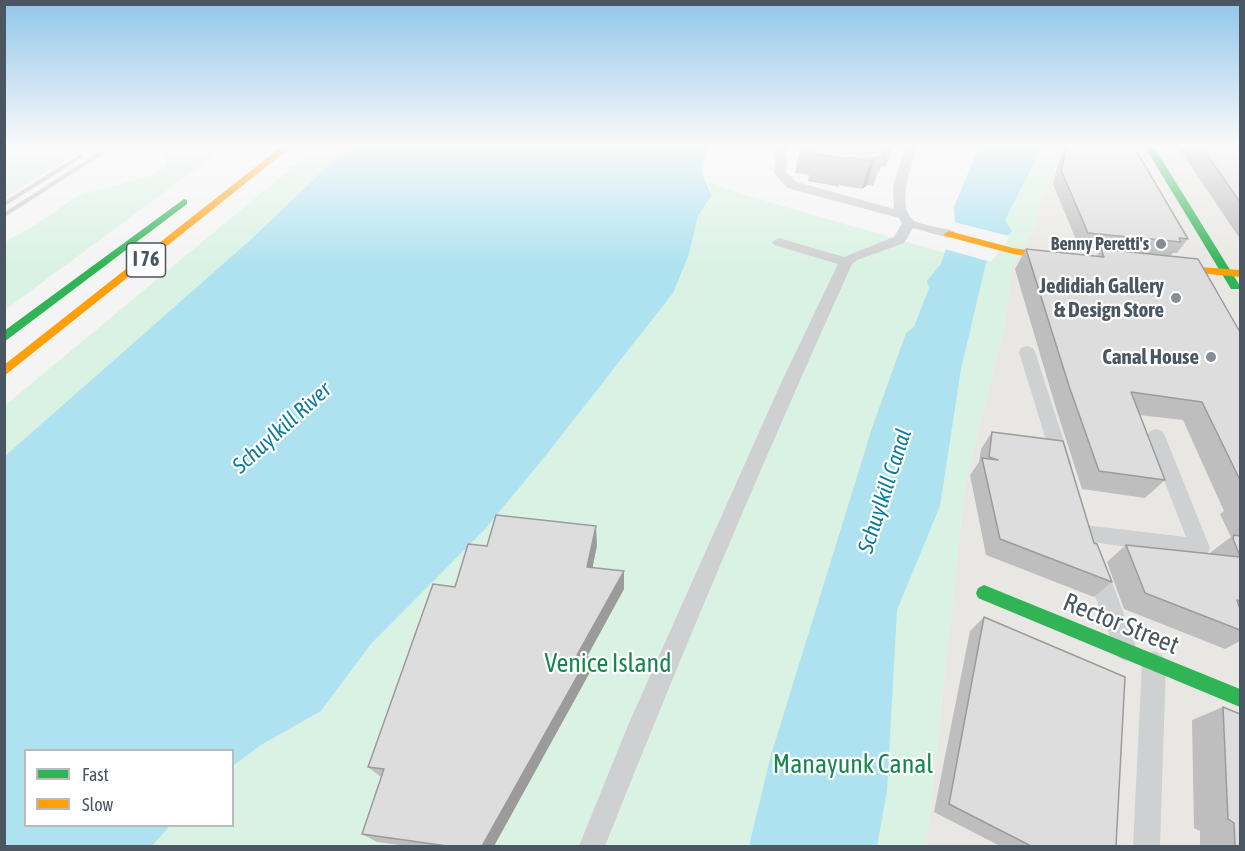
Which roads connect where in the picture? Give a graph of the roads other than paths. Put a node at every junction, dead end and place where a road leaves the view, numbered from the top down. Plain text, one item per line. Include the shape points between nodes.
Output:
1 (237, 187) edge
2 (801, 187) edge
3 (900, 187) edge
4 (1173, 187) edge
5 (199, 190) dead end
6 (905, 219) junction
7 (950, 234) joint
8 (779, 242) dead end
9 (1084, 260) edge
10 (846, 262) junction
11 (1143, 265) edge
12 (1226, 273) junction
13 (1240, 274) edge
14 (1240, 296) edge
15 (4, 338) edge
16 (1027, 352) dead end
17 (4, 372) edge
18 (1156, 436) dead end
19 (1066, 477) edge
20 (1077, 512) edge
21 (1084, 534) junction
22 (984, 593) dead end
23 (1127, 651) junction
24 (1154, 663) junction
25 (1240, 698) edge
26 (592, 846) edge
27 (1146, 846) edge

1 - 17 main road, I 76
2 - 6 lane
3 - 6 lane via 898,201
4 - 12 main road
5 - 15 main road, I 76
6 - 7 lane
6 - 10 lane via 898,240
7 - 9 main road via 1005,249
8 - 10 lane
10 - 26 lane via 642,721
11 - 12 main road
12 - 13 main road
12 - 14 main road
16 - 19 lane
18 - 21 lane via 1200,548
20 - 21 lane
21 - 23 lane
22 - 23 main road, Rector Street
23 - 24 main road, Rector Street
24 - 25 main road, Rector Street
24 - 27 lane

